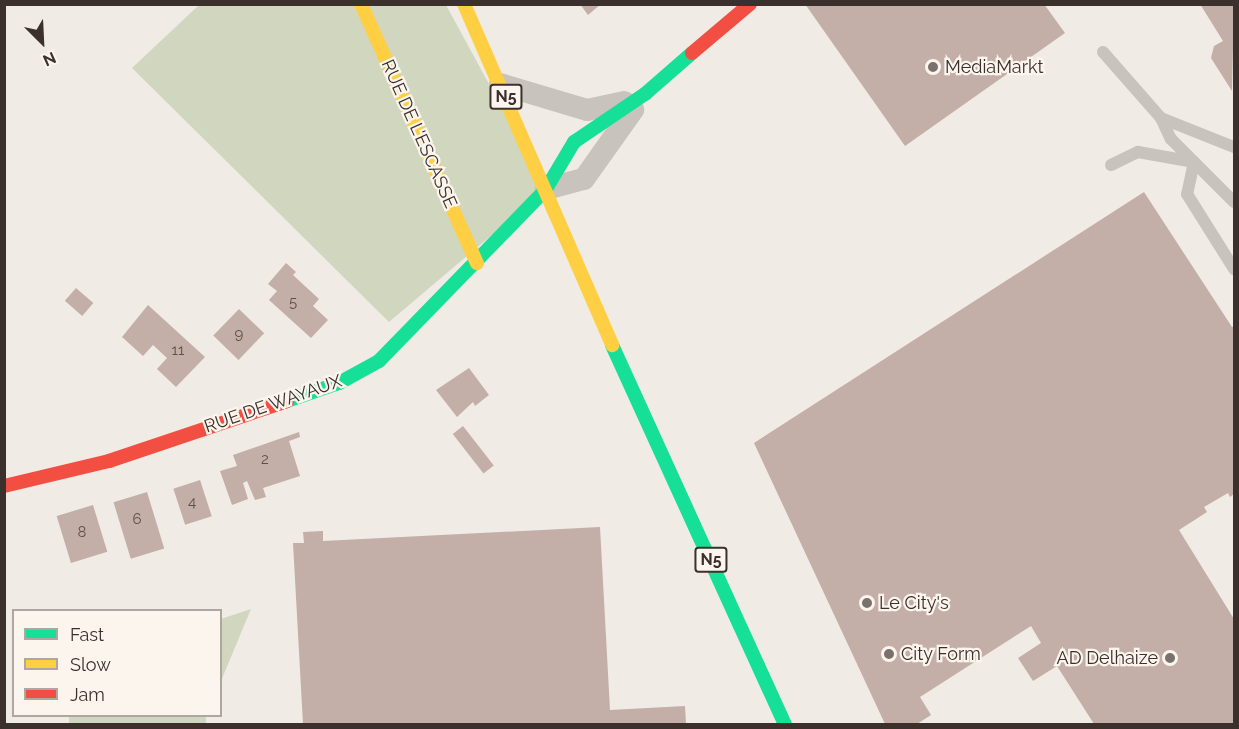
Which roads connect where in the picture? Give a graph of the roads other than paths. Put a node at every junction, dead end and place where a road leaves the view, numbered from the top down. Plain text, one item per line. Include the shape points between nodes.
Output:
1 (361, 4) edge
2 (464, 4) edge
3 (750, 4) edge
4 (1103, 52) dead end
5 (500, 84) junction
6 (645, 94) junction
7 (1161, 118) junction
8 (1234, 147) edge
9 (1194, 162) junction
10 (1111, 165) dead end
11 (546, 189) junction
12 (1234, 202) edge
13 (477, 263) junction
14 (1234, 269) edge
15 (4, 486) edge
16 (785, 724) edge

1 - 13 street, RUE DE L'ESCASSE
2 - 5 street, N5
3 - 6 street, RUE DE WAYAUX
4 - 7 lane
5 - 6 street via 587,110
5 - 11 street, N5
6 - 11 street, RUE DE WAYAUX via 574,142
6 - 11 street via 584,179
7 - 8 lane
7 - 9 lane via 1171,139
9 - 10 lane via 1138,152
9 - 12 lane via 1214,177
9 - 14 lane via 1187,194
11 - 13 street, RUE DE WAYAUX
11 - 16 street, N5 via 574,262
13 - 15 street, RUE DE WAYAUX via 379,361 339,383 109,461

